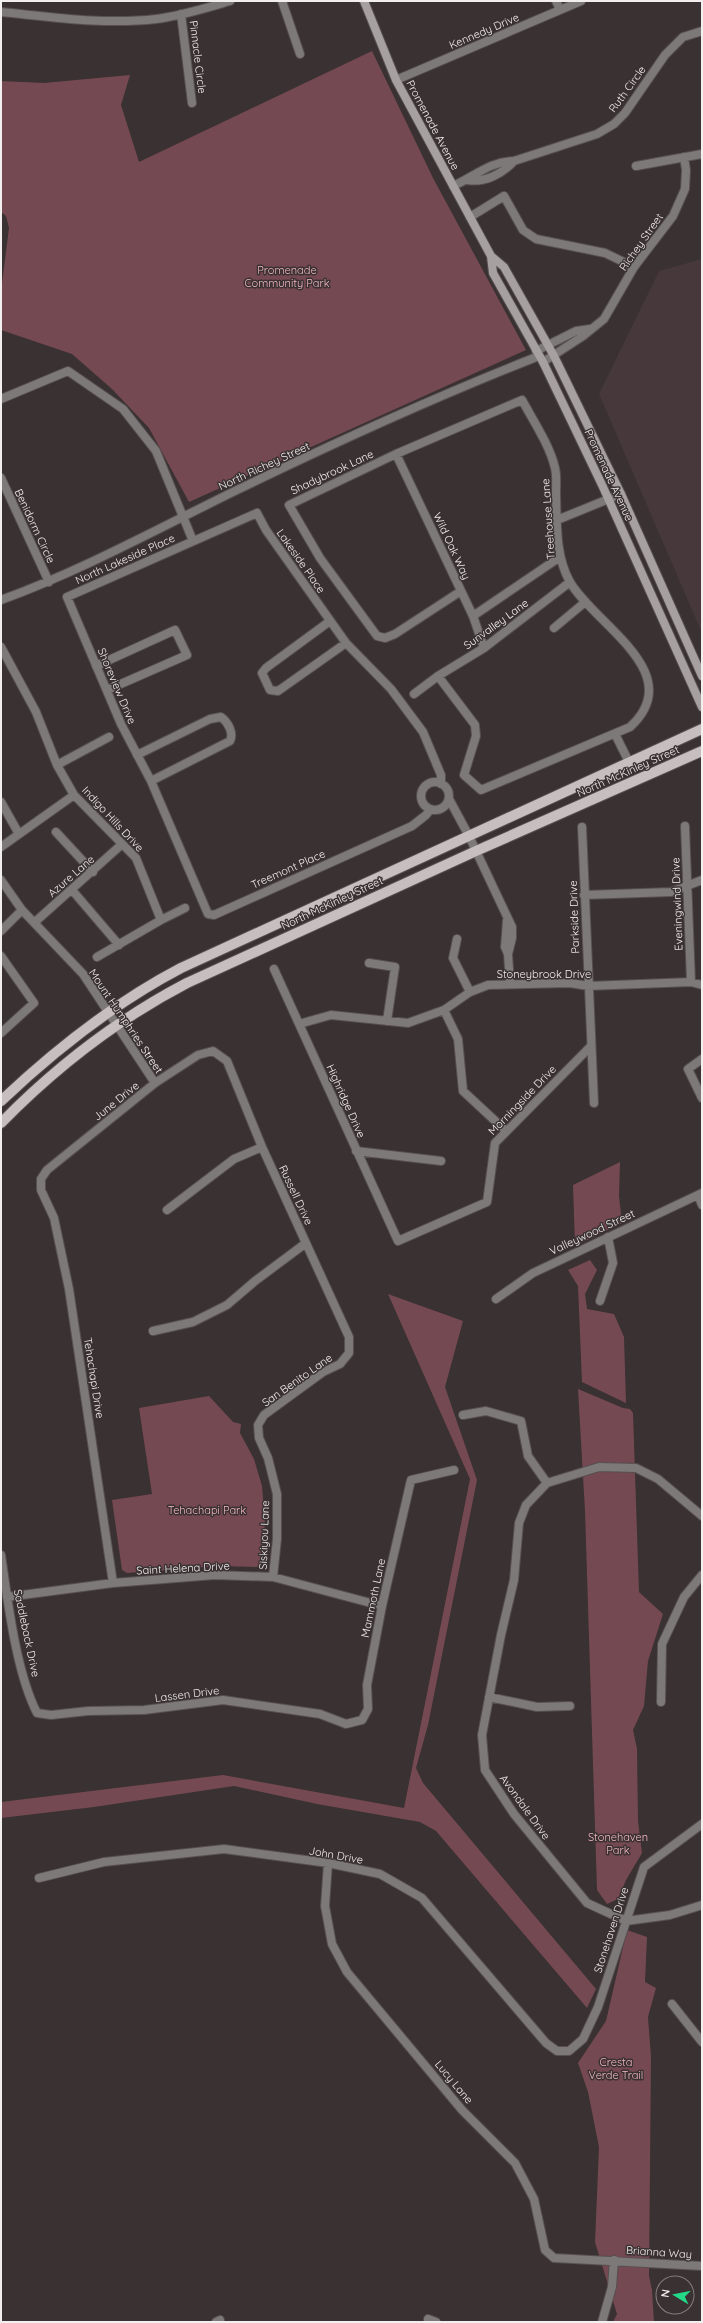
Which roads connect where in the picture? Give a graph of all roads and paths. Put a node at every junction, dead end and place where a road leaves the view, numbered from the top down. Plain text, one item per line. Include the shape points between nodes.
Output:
1 (230, 1) edge
2 (282, 1) edge
3 (364, 1) edge
4 (556, 1) edge
5 (581, 1) edge
6 (560, 10) junction
7 (1, 12) edge
8 (181, 14) junction
9 (702, 31) edge
10 (300, 54) dead end
11 (396, 80) junction
12 (192, 103) dead end
13 (702, 154) edge
14 (684, 157) junction
15 (636, 166) dead end
16 (453, 186) junction
17 (470, 217) junction
18 (491, 256) junction
19 (634, 267) junction
20 (591, 328) junction
21 (548, 345) junction
22 (539, 356) junction
23 (554, 356) junction
24 (1, 399) edge
25 (485, 415) joint
26 (396, 454) junction
27 (1, 478) edge
28 (621, 494) junction
29 (609, 500) junction
30 (256, 513) joint
31 (183, 517) junction
32 (557, 520) junction
33 (193, 541) junction
34 (560, 557) junction
35 (49, 582) junction
36 (570, 582) junction
37 (461, 591) junction
38 (67, 597) joint
39 (1, 600) edge
40 (584, 603) junction
41 (473, 616) junction
42 (330, 621) junction
43 (554, 628) dead end
44 (346, 643) junction
45 (484, 648) junction
46 (2, 651) edge
47 (96, 666) junction
48 (438, 676) junction
49 (702, 676) edge
50 (107, 690) junction
51 (414, 694) dead end
52 (702, 707) edge
53 (702, 729) edge
54 (615, 734) junction
55 (109, 737) dead end
56 (702, 751) edge
57 (137, 754) junction
58 (629, 762) junction
59 (57, 765) junction
60 (151, 781) junction
61 (441, 784) junction
62 (74, 795) junction
63 (449, 799) junction
64 (1, 802) edge
65 (430, 810) junction
66 (685, 826) dead end
67 (582, 827) dead end
68 (56, 832) dead end
69 (19, 834) junction
70 (469, 836) junction
71 (121, 845) junction
72 (1, 846) edge
73 (476, 851) junction
74 (183, 857) joint
75 (93, 872) junction
76 (1, 880) edge
77 (702, 880) edge
78 (687, 887) junction
79 (72, 890) junction
80 (584, 895) junction
81 (185, 908) dead end
82 (22, 910) junction
83 (161, 920) junction
84 (35, 922) junction
85 (1, 931) edge
86 (457, 939) dead end
87 (119, 945) junction
88 (1, 956) edge
89 (97, 957) dead end
90 (369, 963) dead end
91 (274, 970) dead end
92 (691, 982) junction
93 (510, 984) junction
94 (702, 985) edge
95 (588, 986) junction
96 (470, 992) junction
97 (444, 1010) junction
98 (106, 1012) junction
99 (387, 1021) junction
100 (299, 1024) junction
101 (116, 1026) junction
102 (1, 1033) edge
103 (591, 1046) junction
104 (213, 1051) joint
105 (702, 1059) edge
106 (155, 1084) junction
107 (702, 1098) edge
108 (1, 1101) edge
109 (594, 1103) dead end
110 (1, 1123) edge
111 (505, 1130) junction
112 (262, 1147) junction
113 (356, 1151) junction
114 (440, 1161) dead end
115 (42, 1179) joint
116 (700, 1194) edge
117 (702, 1205) edge
118 (167, 1210) dead end
119 (608, 1237) junction
120 (398, 1241) joint
121 (306, 1243) junction
122 (496, 1299) dead end
123 (600, 1301) dead end
124 (153, 1331) dead end
125 (349, 1353) joint
126 (463, 1415) dead end
127 (258, 1425) joint
128 (454, 1470) dead end
129 (547, 1482) junction
130 (702, 1516) edge
131 (1, 1555) edge
132 (702, 1576) edge
133 (274, 1577) junction
134 (113, 1583) junction
135 (7, 1597) junction
136 (382, 1606) junction
137 (489, 1698) junction
138 (661, 1702) dead end
139 (570, 1706) dead end
140 (37, 1713) joint
141 (362, 1720) joint
142 (702, 1824) edge
143 (328, 1863) junction
144 (39, 1878) dead end
145 (702, 1905) edge
146 (626, 1920) junction
147 (672, 2004) dead end
148 (702, 2042) edge
149 (557, 2052) joint
150 (614, 2260) junction
151 (702, 2265) edge
152 (428, 2319) dead end
153 (436, 2322) edge
154 (602, 2322) edge

1 - 8 street
2 - 10 street
3 - 11 main road, Promenade Avenue
4 - 6 street
5 - 6 street, Kennedy Drive
6 - 11 street, Kennedy Drive
7 - 8 street via 55,18 126,21
8 - 12 street, Pinnacle Circle
9 - 16 street, Ruth Circle via 683,37 665,55 625,113 614,124 597,134 514,162 501,161
11 - 16 main road, Promenade Avenue
13 - 14 street
14 - 15 street
14 - 19 street, Richey Street via 685,189 673,216
16 - 17 main road, Promenade Avenue
17 - 18 main road, Promenade Avenue
17 - 19 street via 504,196 523,230 536,239 605,253
18 - 21 main road, Promenade Avenue via 504,267
18 - 22 main road, Promenade Avenue via 493,273
19 - 20 street, Richey Street via 604,319
20 - 21 street, Richey Street via 576,331
20 - 23 street, Richey Street
21 - 22 street, Richey Street
21 - 23 main road, Promenade Avenue
22 - 23 street, Richey Street
22 - 29 main road, Promenade Avenue
22 - 31 street, North Richey Street via 435,398
23 - 28 main road, Promenade Avenue
24 - 31 street, North Lakeside Place via 68,370 123,409 156,451
25 - 26 street, Shadybrook Lane
25 - 32 street, Treehouse Lane via 522,400 538,428 555,468
26 - 37 street, Wild Oak Way
26 - 37 street, Shadybrook Lane via 289,505 320,558 377,636 386,638 395,634
27 - 35 street, Benidorm Circle
28 - 29 street
28 - 49 main road, Promenade Avenue
29 - 32 street
29 - 52 main road, Promenade Avenue
30 - 33 street, North Lakeside Place
30 - 42 street, Lakeside Place
31 - 33 street, North Lakeside Place
31 - 35 street, North Richey Street
32 - 34 street, Treehouse Lane
33 - 38 street, North Lakeside Place
34 - 36 street, Treehouse Lane
34 - 41 street
35 - 39 street, North Richey Street
36 - 40 street, Treehouse Lane
36 - 45 street, Sunvalley Lane
37 - 41 street, Wild Oak Way
38 - 47 street, Shoreview Drive
40 - 43 street
40 - 54 street, Treehouse Lane via 615,631 639,659 647,677 647,700 639,719 630,727
41 - 45 street, Wild Oak Way
42 - 44 street, Lakeside Place
42 - 44 street via 266,668 262,673 270,690 278,691
44 - 61 street, Lakeside Place via 391,689 423,732 441,775
45 - 48 street, Sunvalley Lane
46 - 59 street, Indigo Hills Drive via 36,712
47 - 50 street, Shoreview Drive
47 - 50 street via 175,630 187,655
48 - 51 street, Sunvalley Lane
48 - 54 street, Treehouse Lane via 475,725 476,736 464,775 481,790
50 - 57 street, Shoreview Drive
53 - 58 main road, North McKinley Street
54 - 58 street
55 - 59 street
56 - 73 main road, North McKinley Street
57 - 60 street, Shoreview Drive
57 - 60 street via 210,720 222,717 226,721 230,730 230,741
58 - 70 main road, North McKinley Street
59 - 62 street, Indigo Hills Drive
60 - 74 street, Shoreview Drive
61 - 63 street, Lakeside Place via 448,790
61 - 65 street via 428,784 422,790 422,804
62 - 69 street
62 - 71 street, Indigo Hills Drive
63 - 65 street via 444,808
63 - 70 street, Lakeside Place
64 - 69 street
65 - 74 street, Treemont Place via 412,826 214,915 208,914
66 - 78 street, Eveningwind Drive
67 - 80 street, Parkside Drive
68 - 75 street
69 - 72 street
70 - 73 street, Lakeside Place
70 - 98 main road, North McKinley Street via 181,968
71 - 75 street, Azure Lane
71 - 83 street, Indigo Hills Drive via 136,858
73 - 93 street, Lakeside Place via 512,927 508,954
73 - 101 main road, North McKinley Street via 187,983 152,1001
75 - 79 street, Azure Lane
76 - 82 street, Mount Humphries Street
77 - 78 street
78 - 80 street via 671,892
78 - 92 street, Eveningwind Drive
79 - 84 street, Azure Lane
79 - 87 street
80 - 95 street, Parkside Drive
81 - 83 street
82 - 84 street, Mount Humphries Street
82 - 85 street
83 - 87 street
84 - 98 street, Mount Humphries Street via 83,974
86 - 96 street via 453,958
87 - 89 street
88 - 102 street via 34,1003
90 - 99 street via 395,967
91 - 100 street, Highridge Drive
92 - 94 street, Stoneybrook Drive
92 - 95 street, Stoneybrook Drive
93 - 95 street, Stoneybrook Drive via 570,983
93 - 96 street, Stoneybrook Drive via 488,985
95 - 103 street, Parkside Drive
96 - 97 street, Stoneybrook Drive
97 - 99 street, Stoneybrook Drive via 408,1023
97 - 111 street via 458,1039 463,1091
98 - 101 street, Mount Humphries Street
98 - 108 main road, North McKinley Street via 32,1071
99 - 100 street, Stoneybrook Drive via 331,1015
100 - 113 street, Highridge Drive
101 - 106 street, Mount Humphries Street
101 - 110 main road, North McKinley Street via 43,1082
103 - 109 street, Parkside Drive
103 - 111 street, Morningside Drive
104 - 106 street, June Drive via 198,1055
104 - 112 street, Russell Drive via 227,1062
105 - 107 street via 688,1069
106 - 115 street, June Drive via 47,1170
111 - 120 street, Morningside Drive via 495,1143 487,1202
112 - 118 street via 234,1159
112 - 121 street, Russell Drive
113 - 114 street
113 - 120 street, Highridge Drive
115 - 134 street, Tehachapi Drive via 41,1190 54,1218 69,1289
116 - 117 street
116 - 119 street, Valleywood Street
119 - 122 street, Valleywood Street via 533,1272
119 - 123 street via 613,1263
121 - 124 street via 227,1305 193,1322
121 - 125 street, Russell Drive via 349,1337
125 - 127 street, San Benito Lane via 340,1364 323,1372 264,1416
126 - 129 street via 486,1411 521,1421 528,1456
127 - 133 street, Siskiyou Lane via 258,1438 268,1458 277,1494
128 - 136 street, Mammoth Lane via 411,1480
129 - 130 street via 599,1467 636,1468 658,1479
129 - 137 street, Avondale Drive via 526,1505 519,1523 514,1580 500,1635
131 - 135 street, Saddleback Drive
132 - 138 street via 684,1597 662,1644
133 - 134 street, Saint Helena Drive via 215,1575
133 - 136 street, Saint Helena Drive
134 - 135 street, Saint Helena Drive
135 - 140 street, Saddleback Drive via 30,1699
136 - 141 street, Mammoth Lane via 367,1685 368,1709
137 - 139 street via 537,1707
137 - 146 street, Avondale Drive via 482,1735 485,1770 514,1814 587,1903
140 - 141 street, Lassen Drive via 51,1715 88,1711 144,1710 223,1700 320,1714 346,1724
142 - 146 street, Stonehaven Drive via 644,1867
143 - 144 street, John Drive via 224,1849 104,1862
143 - 149 street, John Drive via 380,1874 422,1898 546,2043
143 - 150 street, Lucy Lane via 325,1906 332,1944 347,1972 462,2110 515,2163 534,2200 545,2250 554,2258
145 - 146 street via 670,1915
146 - 149 street, Stonehaven Drive via 598,2007 583,2039 569,2051
147 - 148 street
150 - 151 street, Brianna Way
150 - 154 street via 612,2287
152 - 153 street

